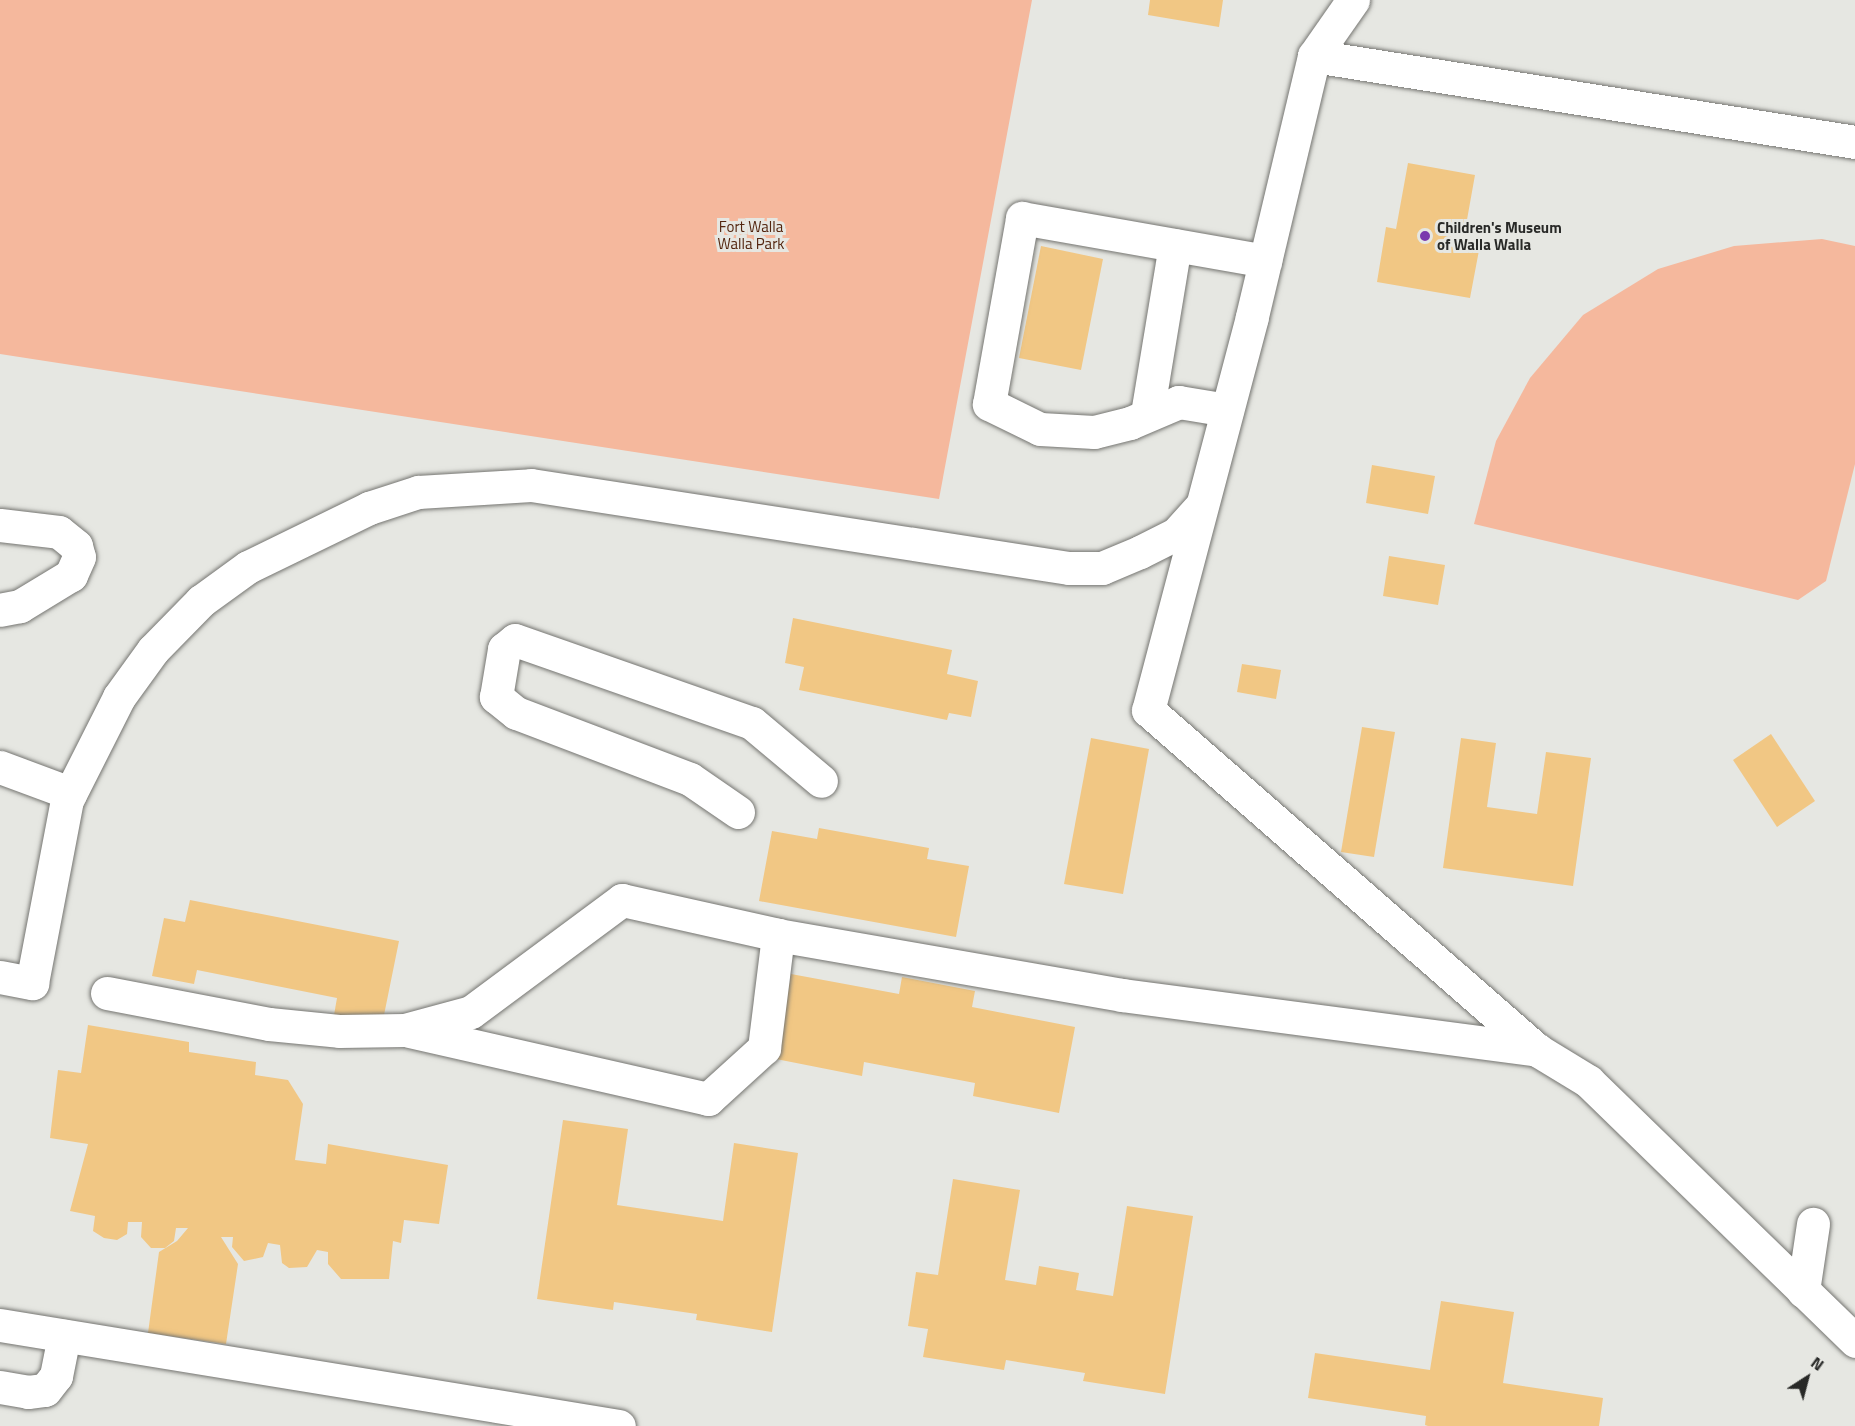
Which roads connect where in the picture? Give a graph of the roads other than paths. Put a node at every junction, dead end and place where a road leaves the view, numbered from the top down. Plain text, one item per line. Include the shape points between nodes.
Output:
1 (1353, 0) edge
2 (1314, 56) junction
3 (1855, 142) edge
4 (1175, 245) junction
5 (1265, 261) junction
6 (1227, 410) junction
7 (1147, 414) junction
8 (1202, 504) junction
9 (0, 525) edge
10 (0, 610) edge
11 (8, 777) edge
12 (821, 781) dead end
13 (70, 793) junction
14 (738, 812) dead end
15 (778, 935) junction
16 (0, 977) edge
17 (107, 993) dead end
18 (405, 1029) junction
19 (1537, 1050) junction
20 (1813, 1224) dead end
21 (1803, 1291) junction
22 (0, 1325) edge
23 (64, 1336) junction
24 (1855, 1341) edge
25 (0, 1387) edge
26 (472, 1415) edge
27 (618, 1426) edge

1 - 2 street
2 - 3 street
2 - 5 street
4 - 5 street
4 - 7 street
4 - 7 street via 1022,218 989,404 1040,429 1094,432
5 - 6 street
6 - 7 street via 1179,402
6 - 8 street
8 - 13 street via 1176,534 1140,552 1102,568 1069,568 531,485 418,492 318,530 248,567 201,601 153,650 119,697
8 - 19 street via 1148,710
9 - 10 street via 59,532 76,546 79,557 71,576 20,606
11 - 13 street
12 - 14 street via 752,723 515,640 504,649 496,697 516,713 690,779
13 - 16 street via 32,983
15 - 18 street via 622,900 471,1012
15 - 18 street via 764,1048 708,1099
15 - 19 street via 1122,995
17 - 18 street via 269,1024 339,1032
19 - 21 street via 1588,1082
20 - 21 street
21 - 24 street
22 - 23 street
23 - 25 street via 56,1376 45,1390 28,1392
23 - 26 street
26 - 27 street

